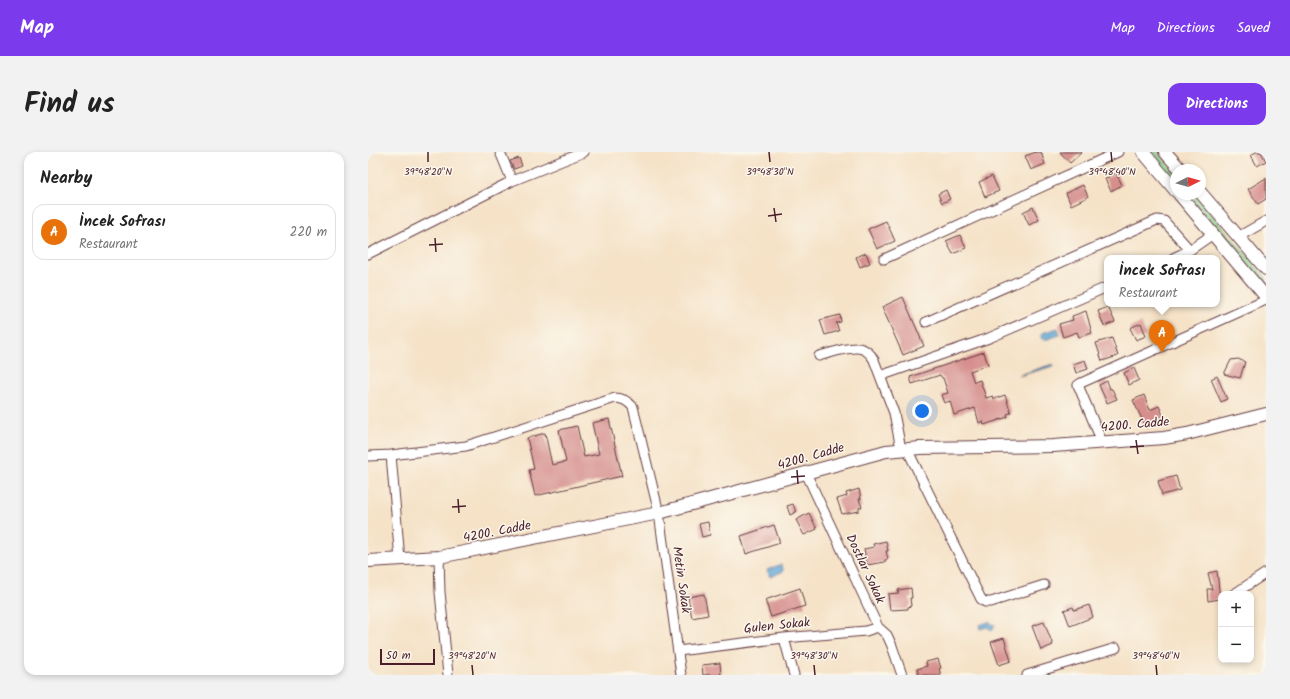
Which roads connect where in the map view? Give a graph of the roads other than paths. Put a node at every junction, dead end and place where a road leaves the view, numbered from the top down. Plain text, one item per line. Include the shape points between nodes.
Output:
1 (500, 152) edge
2 (584, 152) edge
3 (1118, 152) edge
4 (1143, 152) edge
5 (1165, 152) edge
6 (1175, 164) edge
7 (512, 181) junction
8 (1170, 184) edge
9 (1206, 199) edge
10 (1184, 200) edge
11 (1266, 221) edge
12 (1213, 234) junction
13 (1238, 236) junction
14 (1190, 250) junction
15 (368, 254) edge
16 (1179, 255) edge
17 (884, 259) dead end
18 (1266, 269) edge
19 (1104, 288) edge
20 (1266, 299) edge
21 (926, 322) dead end
22 (819, 356) dead end
23 (880, 376) junction
24 (1266, 414) edge
25 (1102, 442) junction
26 (904, 449) junction
27 (391, 455) junction
28 (368, 456) edge
29 (806, 473) junction
30 (658, 514) junction
31 (438, 557) junction
32 (400, 560) junction
33 (368, 561) edge
34 (1266, 573) edge
35 (1044, 585) dead end
36 (1239, 591) edge
37 (878, 627) junction
38 (784, 638) junction
39 (1116, 648) dead end
40 (678, 651) junction
41 (448, 675) edge
42 (681, 675) edge
43 (794, 675) edge
44 (902, 675) edge
45 (1027, 675) edge

1 - 7 street
2 - 7 street
3 - 17 street
4 - 8 main road
5 - 6 main road
7 - 15 street
9 - 13 main road
10 - 12 main road
11 - 13 street
12 - 14 street
12 - 20 main road
13 - 18 main road
14 - 16 street
14 - 21 street via 1164,221 1157,220
19 - 23 street via 990,338
20 - 25 street via 1078,386
22 - 23 street via 856,347 862,348 872,356
23 - 26 street
24 - 25 main road, 4200. Cadde via 1164,438
25 - 26 main road, 4200. Cadde via 1053,446
26 - 29 main road, 4200. Cadde via 886,451
26 - 35 street via 981,599 991,602
27 - 28 street
27 - 30 street, Metin Sokak via 466,446 615,398 622,399 633,407
27 - 32 street
29 - 30 main road, 4200. Cadde
29 - 37 street, Dostlar Sokak
30 - 31 main road, 4200. Cadde
30 - 40 street, Metin Sokak
31 - 32 main road, 4200. Cadde
31 - 41 street
32 - 33 main road, 4200. Cadde
34 - 36 street
37 - 38 street, Gulen Sokak via 866,631
37 - 44 street, Dostlar Sokak via 887,635
38 - 40 street, Gulen Sokak
38 - 43 street
39 - 45 street
40 - 42 street, Metin Sokak

